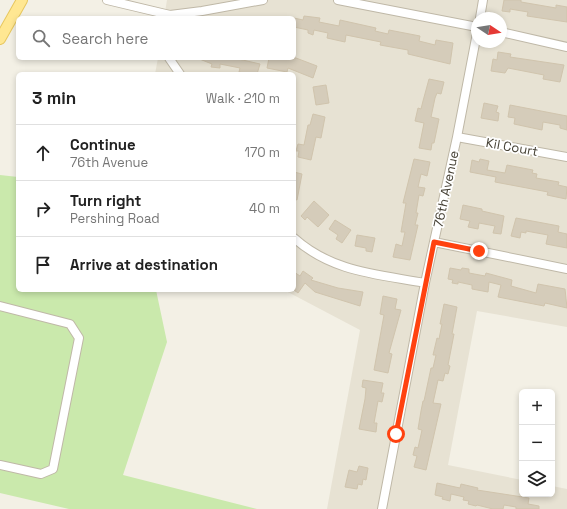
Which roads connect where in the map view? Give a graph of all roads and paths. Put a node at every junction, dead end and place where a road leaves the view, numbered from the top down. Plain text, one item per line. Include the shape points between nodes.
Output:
1 (22, 0) edge
2 (107, 0) edge
3 (263, 0) edge
4 (338, 0) edge
5 (483, 0) edge
6 (481, 12) edge
7 (169, 16) edge
8 (471, 26) edge
9 (507, 33) edge
10 (0, 39) edge
11 (567, 46) edge
12 (474, 48) edge
13 (170, 60) edge
14 (179, 72) edge
15 (457, 137) junction
16 (567, 157) edge
17 (296, 240) edge
18 (434, 242) junction
19 (567, 269) edge
20 (425, 283) junction
21 (0, 306) edge
22 (0, 465) edge
23 (382, 509) edge

1 - 10 main road
2 - 7 street
3 - 7 street
4 - 8 street
5 - 6 street
9 - 11 street
12 - 15 street, 76th Avenue
13 - 14 street
15 - 16 street, Kil Court
15 - 18 street, 76th Avenue
17 - 20 street via 328,261 352,270
18 - 19 street
18 - 20 street, 76th Avenue
20 - 23 street, 76th Avenue
21 - 22 street via 70,324 79,338 53,469 42,474

